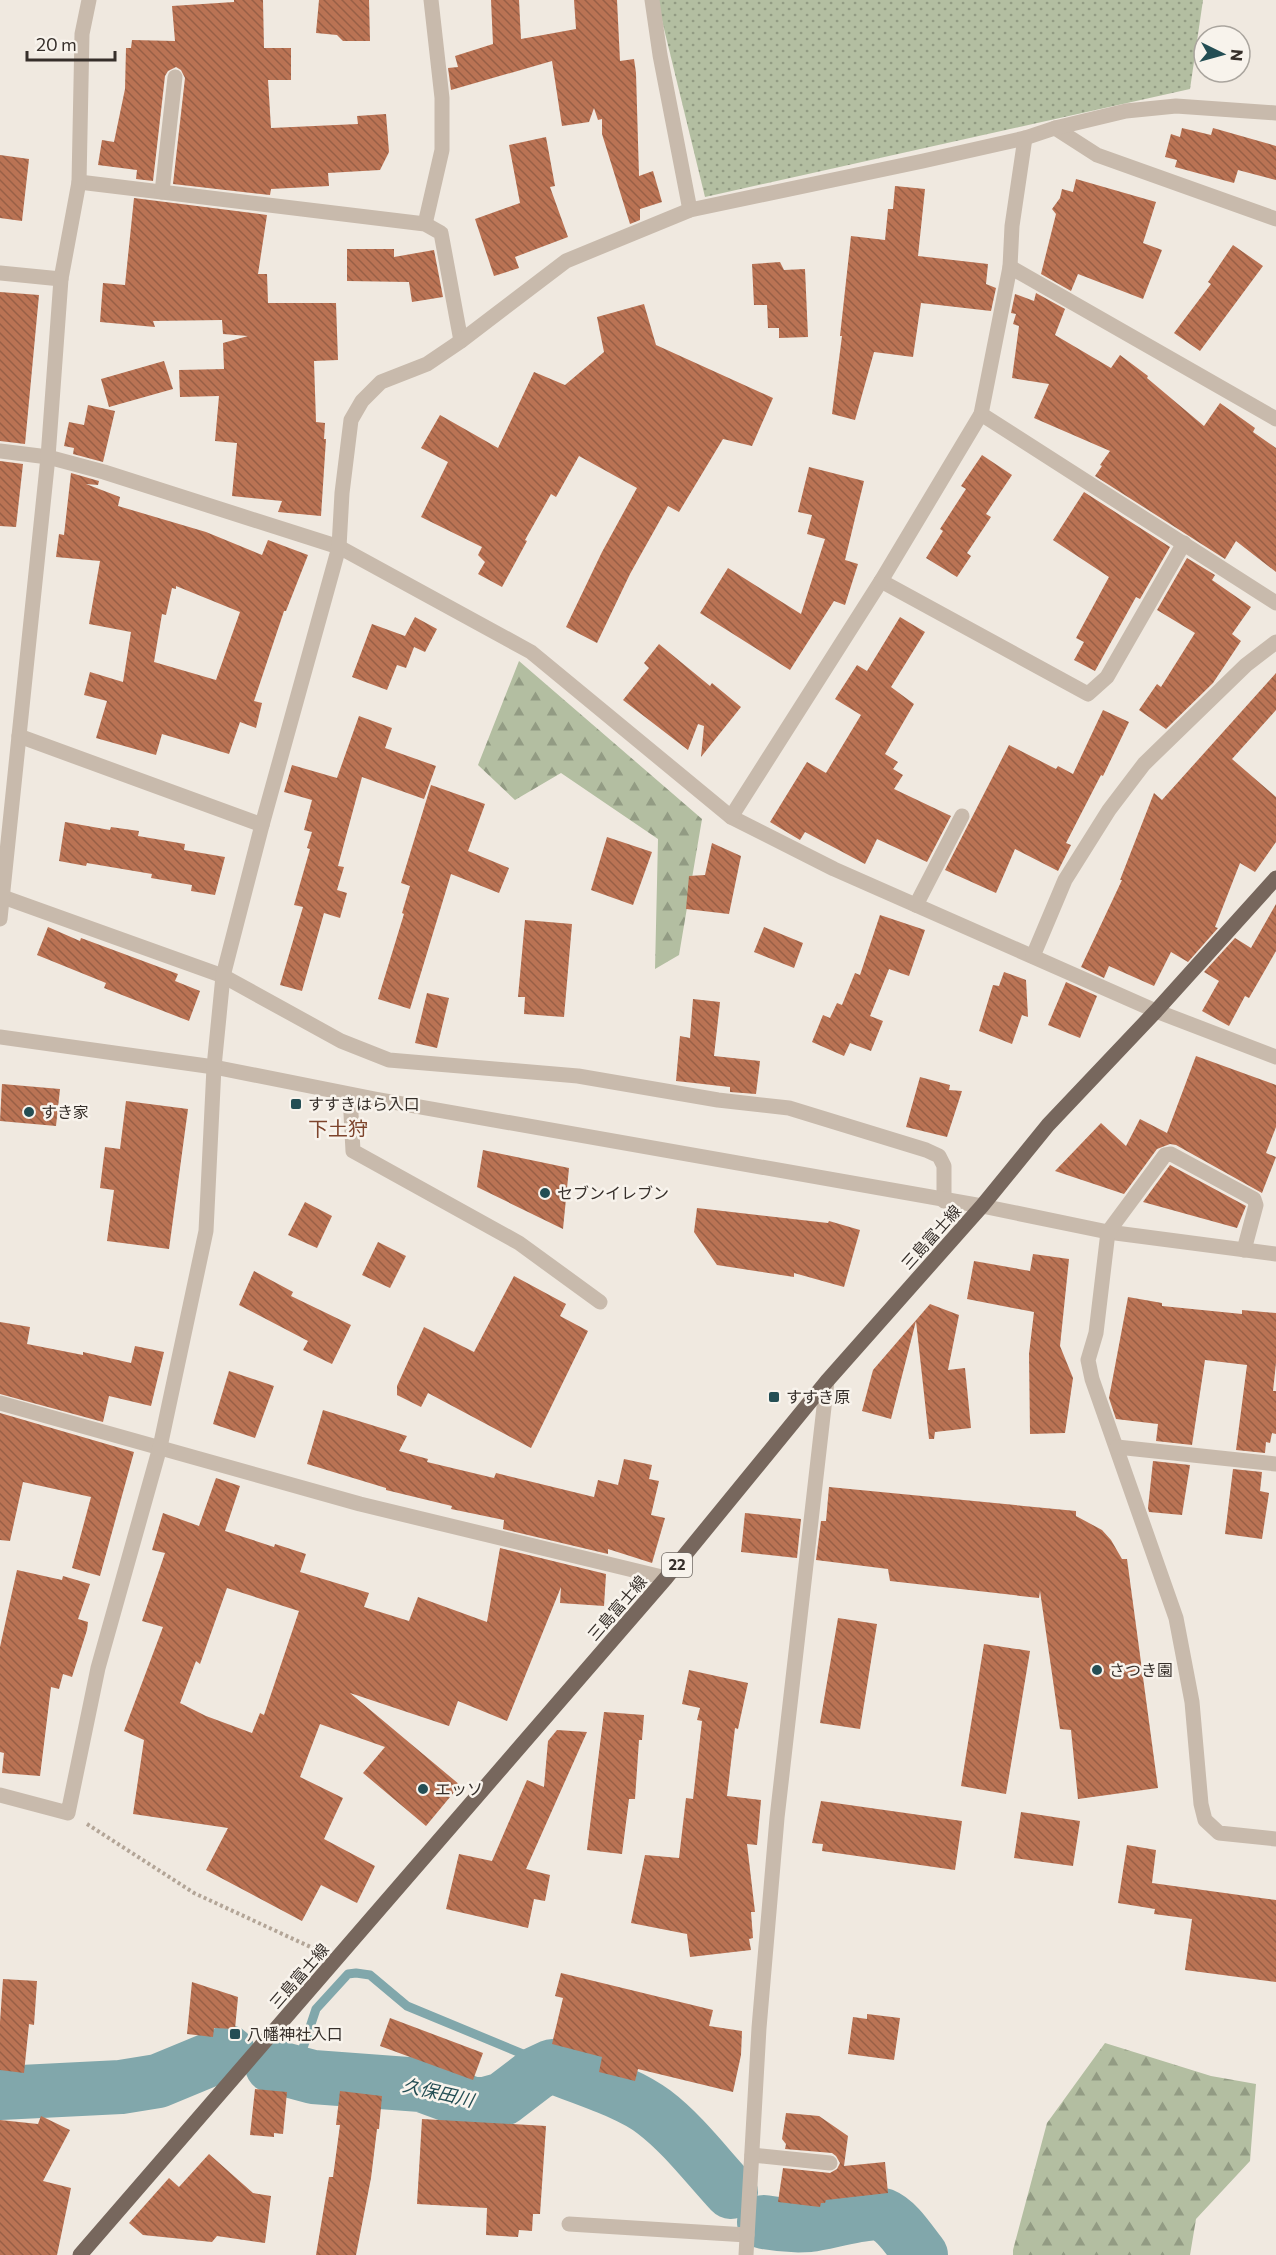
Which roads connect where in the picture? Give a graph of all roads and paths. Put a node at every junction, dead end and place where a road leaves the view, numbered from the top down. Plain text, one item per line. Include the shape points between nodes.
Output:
1 (89, 0) edge
2 (431, 0) edge
3 (652, 0) edge
4 (175, 77) dead end
5 (1276, 114) edge
6 (1055, 128) junction
7 (1025, 138) junction
8 (79, 182) junction
9 (162, 192) junction
10 (690, 210) junction
11 (1276, 219) edge
12 (425, 224) junction
13 (1010, 267) junction
14 (0, 273) edge
15 (61, 279) junction
16 (461, 341) junction
17 (981, 414) junction
18 (1276, 419) edge
19 (0, 451) edge
20 (48, 457) junction
21 (1184, 543) junction
22 (339, 547) junction
23 (880, 581) junction
24 (1276, 603) edge
25 (1276, 642) edge
26 (19, 736) junction
27 (962, 816) dead end
28 (731, 817) junction
29 (262, 825) junction
30 (4, 832) edge
31 (1276, 878) edge
32 (3, 897) junction
33 (916, 905) junction
34 (0, 919) edge
35 (1033, 956) junction
36 (223, 976) junction
37 (1156, 1011) junction
38 (0, 1037) edge
39 (1276, 1057) edge
40 (214, 1066) junction
41 (350, 1095) junction
42 (944, 1201) junction
43 (982, 1206) junction
44 (1108, 1232) junction
45 (1244, 1250) junction
46 (1276, 1254) edge
47 (600, 1302) dead end
48 (828, 1380) junction
49 (0, 1403) edge
50 (160, 1447) junction
51 (1117, 1447) junction
52 (1276, 1464) edge
53 (666, 1578) junction
54 (0, 1795) edge
55 (68, 1813) junction
56 (1276, 1839) edge
57 (337, 1959) junction
58 (752, 2155) junction
59 (830, 2163) dead end
60 (569, 2224) dead end
61 (747, 2235) junction
62 (80, 2255) edge
63 (746, 2255) edge

1 - 8 street via 82,34
2 - 12 street via 442,98 442,150
3 - 10 street
4 - 9 street
5 - 6 street via 1176,106 1126,111
6 - 7 street
6 - 11 street via 1097,155
7 - 10 street
7 - 13 street
8 - 9 street
8 - 15 street
9 - 12 street
10 - 16 street via 566,261
12 - 16 street via 441,233
13 - 17 street
13 - 18 street
14 - 15 street
15 - 20 street
16 - 22 street via 427,364 381,382 362,401 351,420
17 - 21 street
17 - 23 street
19 - 20 street
20 - 22 street
20 - 26 street
21 - 23 street via 1107,677 1088,694
21 - 24 street
22 - 28 street via 531,652
22 - 29 street
23 - 28 street
25 - 35 street via 1246,665 1144,764 1109,810 1065,880
26 - 29 street
26 - 30 street
27 - 33 street
28 - 33 street
29 - 36 street
30 - 32 street
31 - 37 main road, 三島富士線 / 22
32 - 34 street
32 - 36 street
33 - 35 street
35 - 37 street
36 - 40 street
36 - 42 street via 341,1041 389,1060 578,1076 789,1108 915,1147 939,1156 944,1166
37 - 39 street
37 - 43 main road, 三島富士線 / 22 via 1048,1125
38 - 40 street
40 - 41 street
40 - 50 street via 206,1232
41 - 42 street
41 - 47 street via 353,1151 519,1243
42 - 43 street
43 - 44 street
43 - 48 main road, 三島富士線 / 22
44 - 45 street
44 - 45 street via 1165,1155 1171,1154 1254,1199 1256,1205
44 - 51 street via 1096,1334 1088,1360
45 - 46 street
48 - 53 main road, 三島富士線 / 22
48 - 58 street via 777,1818
49 - 50 street
50 - 53 street via 360,1504
50 - 55 street via 98,1668
51 - 52 street
51 - 56 street via 1176,1618 1192,1702 1205,1820 1219,1833
53 - 57 main road, 三島富士線 / 22
54 - 55 street
55 - 57 path via 194,1893
57 - 62 main road, 三島富士線 / 22
58 - 59 street
58 - 61 street
60 - 61 street
61 - 63 street

